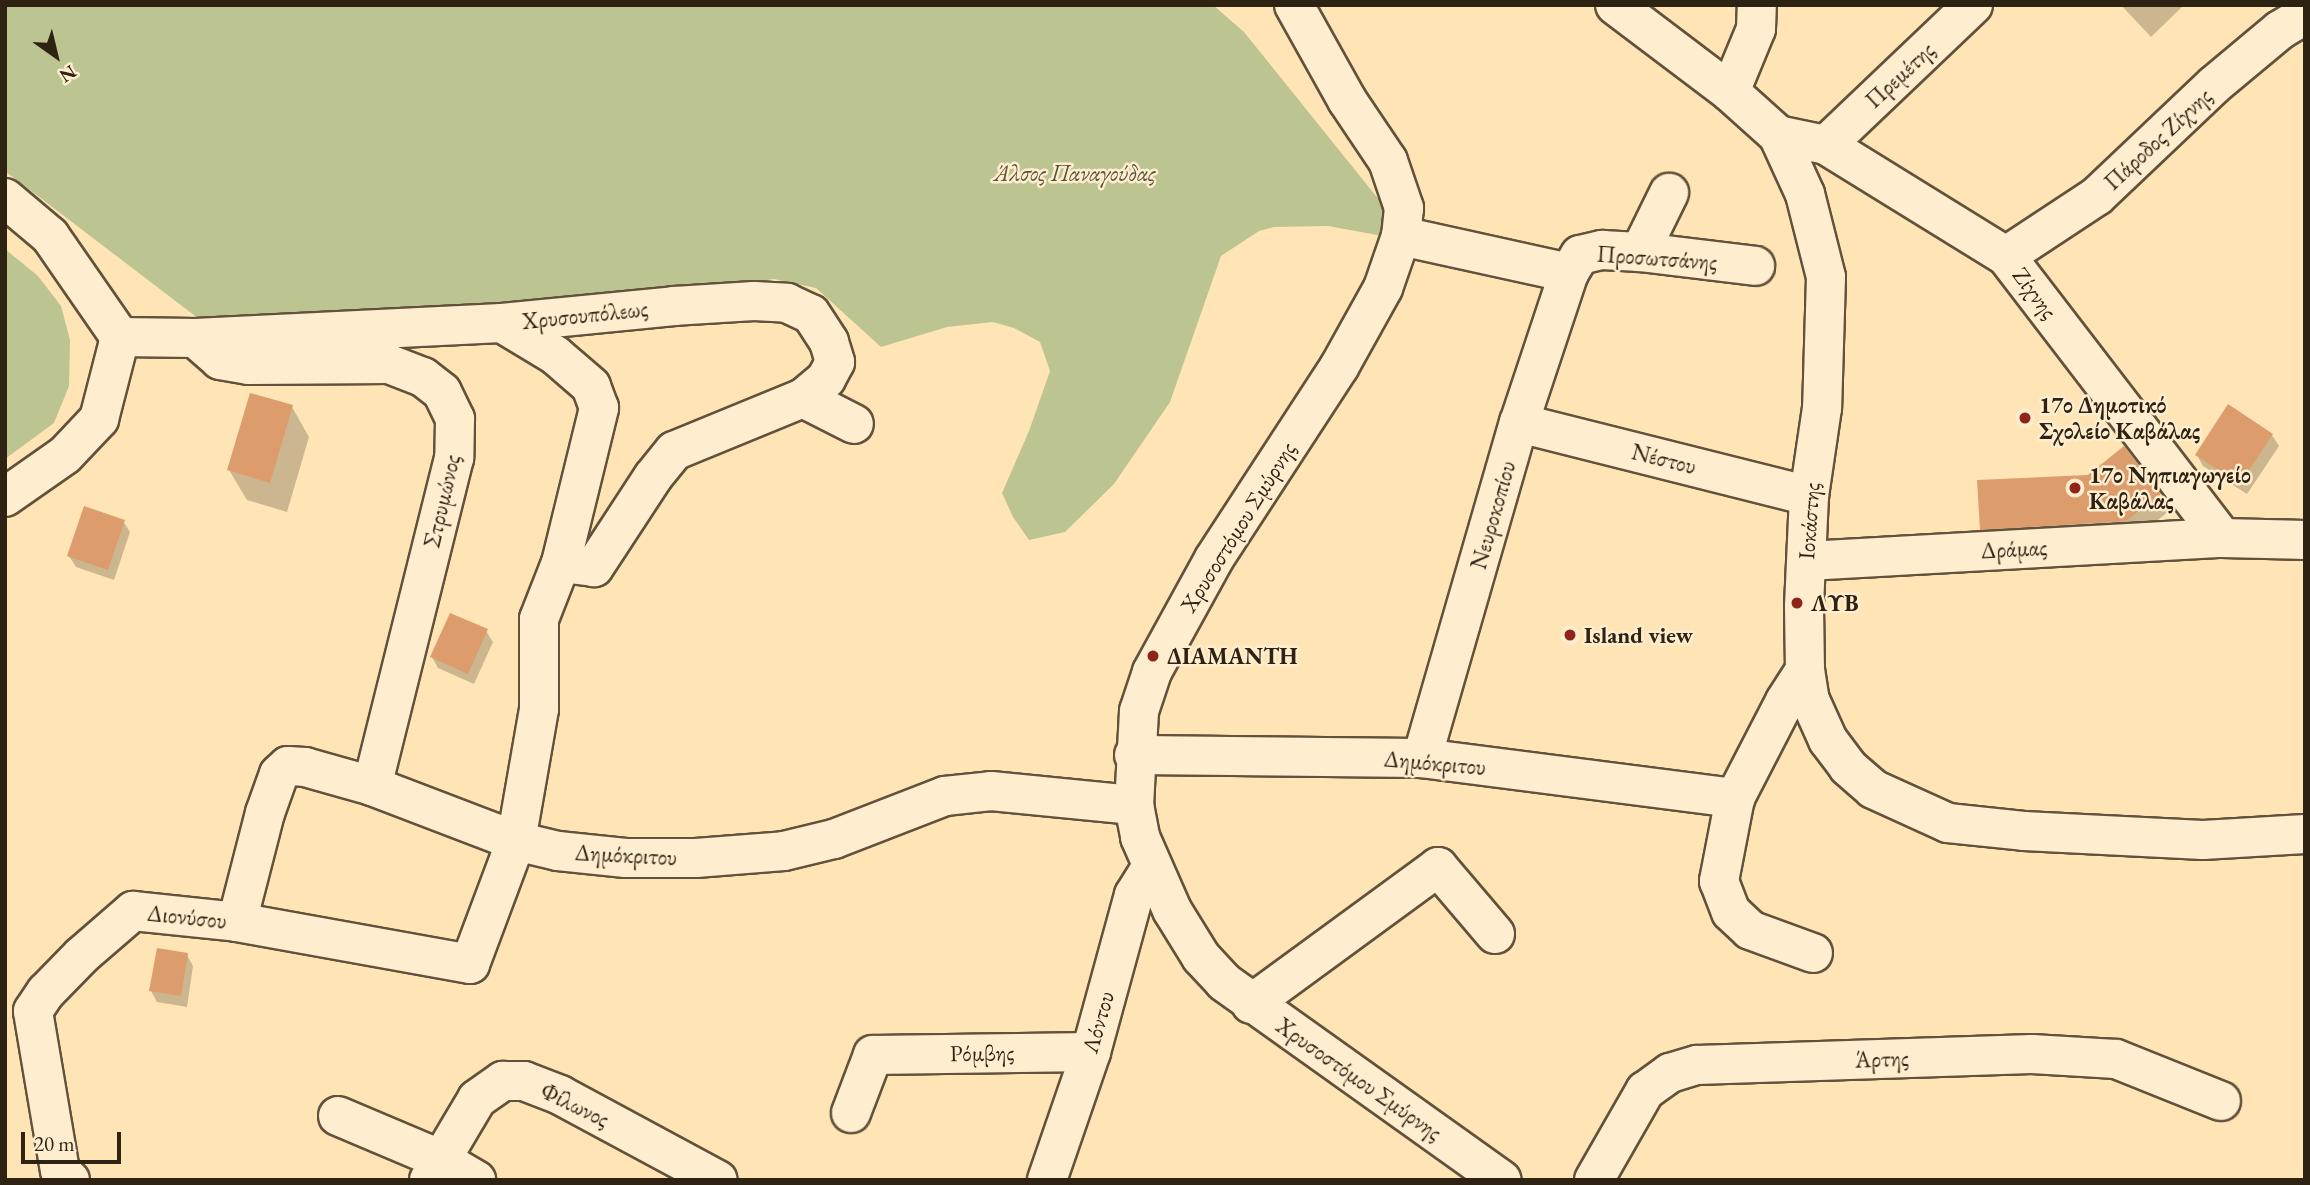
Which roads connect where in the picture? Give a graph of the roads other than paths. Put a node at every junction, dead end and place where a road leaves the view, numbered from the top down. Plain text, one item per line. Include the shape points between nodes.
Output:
1 (1294, 5) edge
2 (1615, 5) edge
3 (1756, 5) edge
4 (1973, 5) edge
5 (2305, 15) edge
6 (1730, 92) junction
7 (1777, 135) junction
8 (1826, 145) junction
9 (1669, 193) dead end
10 (5, 198) edge
11 (1401, 236) junction
12 (1640, 253) junction
13 (2006, 256) junction
14 (1755, 266) dead end
15 (1569, 274) junction
16 (502, 323) junction
17 (120, 337) junction
18 (195, 338) junction
19 (803, 398) junction
20 (1520, 423) junction
21 (854, 425) dead end
22 (1810, 496) junction
23 (5, 497) edge
24 (2222, 538) junction
25 (2305, 540) edge
26 (1807, 561) junction
27 (561, 563) junction
28 (1805, 670) junction
29 (1134, 755) junction
30 (1422, 758) junction
31 (372, 786) junction
32 (1735, 798) junction
33 (1134, 805) junction
34 (2305, 834) edge
35 (516, 841) junction
36 (1152, 866) junction
37 (237, 922) junction
38 (1495, 934) dead end
39 (1814, 953) dead end
40 (1251, 1003) junction
41 (1091, 1052) junction
42 (2221, 1101) dead end
43 (851, 1113) dead end
44 (338, 1116) dead end
45 (435, 1169) edge
46 (70, 1180) edge
47 (476, 1180) edge
48 (718, 1180) edge
49 (1047, 1180) edge
50 (1502, 1180) edge
51 (1594, 1180) edge

1 - 11 street, Χρυσοστόμου Σμύρνης via 1347,100 1388,161 1404,208
2 - 6 street, Ιοκάστης
3 - 6 street via 1756,29
4 - 8 street, Πρεμέτης
5 - 13 street, Πάροδος Ζίχνης via 2214,85 2097,196
6 - 7 street, Ιοκάστης
7 - 8 street, Ζίχνης
7 - 22 street, Ιοκάστης via 1805,194 1826,277 1822,408
8 - 13 street, Ζίχνης
9 - 12 street
10 - 17 street via 50,236
11 - 15 street
11 - 29 street, Χρυσοστόμου Σμύρνης via 1383,288 1339,368 1214,559 1158,660 1139,711
12 - 14 street, Προσωτσάνης
12 - 15 street, Προσωτσάνης via 1602,250 1580,255
13 - 24 street, Ζίχνης
15 - 20 street, Νευροκοπίου
16 - 18 street, Χρυσουπόλεως
16 - 19 street, Χρυσουπόλεως via 674,306 787,303 811,314 829,342 835,362 826,379
16 - 27 street via 555,355 591,386 599,408
17 - 18 street, Χρυσουπόλεως
17 - 23 street via 99,419 65,455
18 - 31 street, Στρυμώνος via 220,360 248,365 388,364 423,377 442,392 455,419 454,458
19 - 21 street
19 - 27 street, Χρυσουπόλεως via 674,451 594,568
20 - 22 street, Νέστου
20 - 30 street, Νευροκοπίου
22 - 26 street, Ιοκάστης
24 - 25 street, Δράμας
24 - 26 street, Δράμας
26 - 28 street, Ιοκάστης
27 - 35 street via 539,619 539,709
28 - 32 street
28 - 34 street, Ιοκάστης via 1810,700 1828,740 1848,767 1873,789 1948,823 2203,840
29 - 30 street, Δημόκριτου
29 - 33 street, Χρυσοστόμου Σμύρνης
30 - 32 street, Δημόκριτου
31 - 35 street, Δημόκριτου
31 - 37 street, Δημόκριτου via 305,767 288,766 279,774
32 - 39 street via 1719,881 1731,912 1750,930
33 - 35 street, Δημόκριτου via 991,791 945,796 834,839 784,851 696,858 625,858
33 - 36 street, Χρυσοστόμου Σμύρνης
35 - 37 street, Διονύσου via 470,964
36 - 40 street, Χρυσοστόμου Σμύρνης via 1172,910 1202,957
36 - 41 street, Λόντου via 1134,895
37 - 46 street, Διονύσου via 133,911 80,956 33,1011 60,1171
38 - 40 street via 1438,867
40 - 50 street, Χρυσοστόμου Σμύρνης
41 - 43 street, Ρόμβης via 873,1055
41 - 49 street, Λόντου
42 - 51 street, Άρτης via 2116,1059 2032,1054 1696,1065 1670,1073 1646,1091
44 - 45 street
45 - 47 street
45 - 48 street, Φίλωνος via 477,1099 503,1082 524,1081 560,1095

